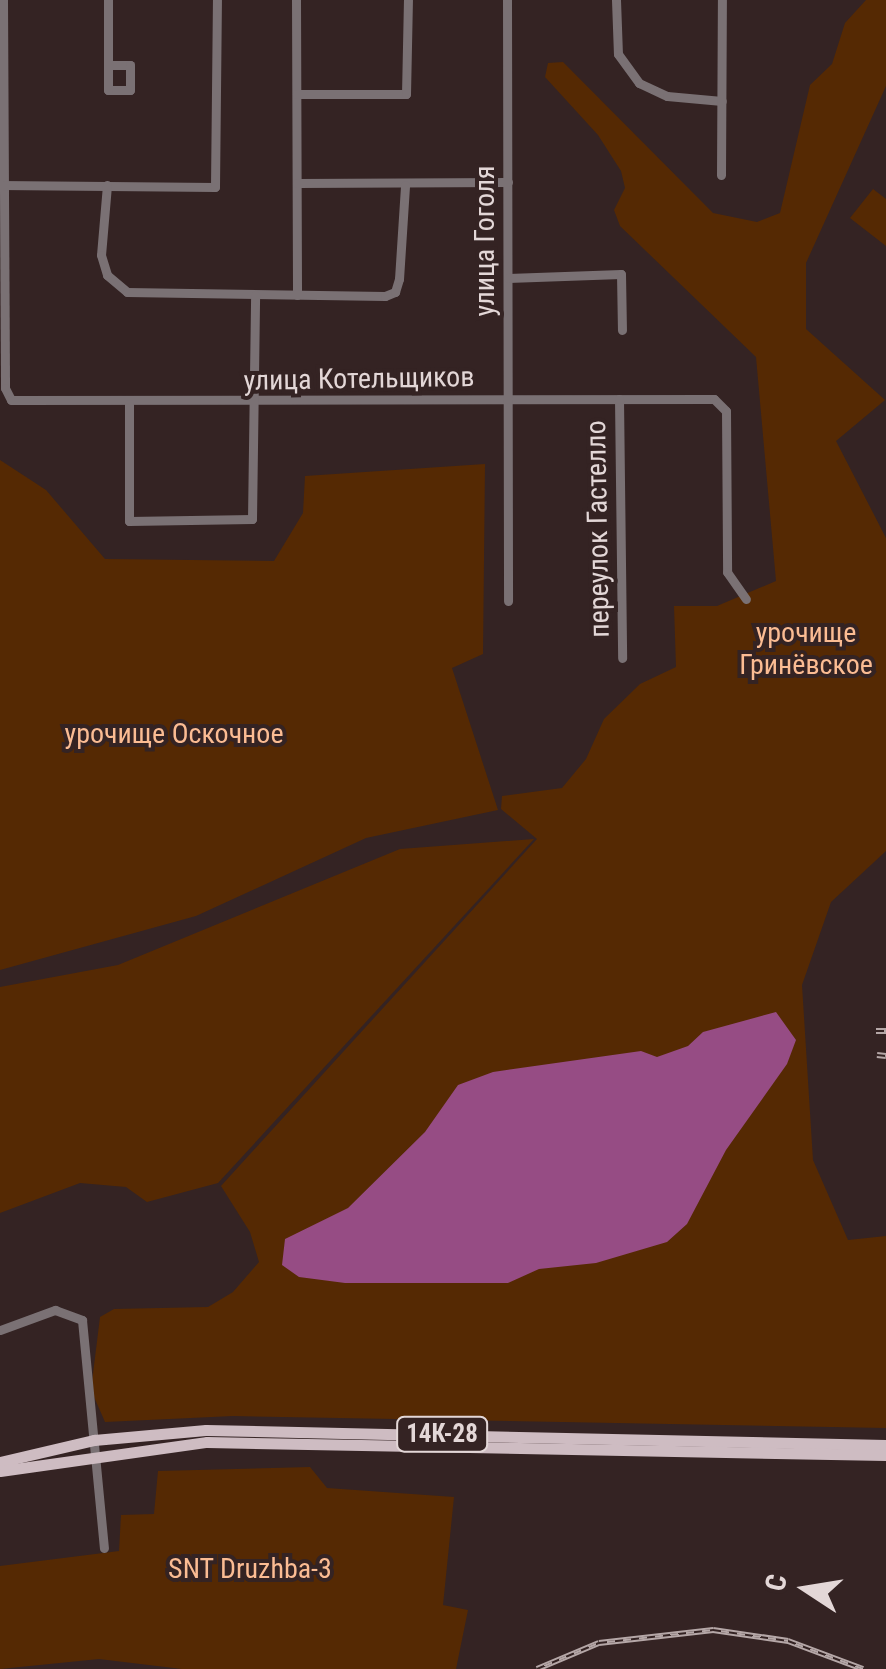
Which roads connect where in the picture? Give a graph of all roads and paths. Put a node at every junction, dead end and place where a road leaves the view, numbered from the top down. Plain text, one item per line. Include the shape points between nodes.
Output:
1 (2, 0) edge
2 (108, 0) edge
3 (216, 0) edge
4 (296, 0) edge
5 (408, 0) edge
6 (507, 0) edge
7 (616, 0) edge
8 (722, 0) edge
9 (108, 65) dead end
10 (297, 94) junction
11 (722, 102) junction
12 (721, 174) dead end
13 (508, 182) junction
14 (297, 184) junction
15 (3, 185) edge
16 (107, 185) junction
17 (405, 186) junction
18 (508, 278) junction
19 (255, 294) junction
20 (297, 294) junction
21 (622, 330) dead end
22 (619, 398) junction
23 (508, 399) junction
24 (129, 404) junction
25 (256, 404) junction
26 (746, 599) dead end
27 (508, 601) dead end
28 (622, 658) dead end
29 (0, 1330) edge
30 (886, 1445) edge
31 (95, 1446) junction
32 (886, 1456) edge
33 (0, 1462) edge
34 (0, 1471) edge
35 (104, 1548) dead end

1 - 15 street
2 - 9 street
3 - 16 street via 215,187
4 - 10 street
5 - 10 street via 406,94
6 - 13 street, улица Гоголя
7 - 11 street via 618,54 639,83 667,96
8 - 11 street
10 - 14 street
11 - 12 street
13 - 17 street
13 - 18 street, улица Гоголя
14 - 17 street
14 - 20 street
15 - 16 street
15 - 24 street, улица Котельщиков via 10,400
16 - 19 street via 101,255 116,286 139,296
17 - 20 street via 394,292
18 - 21 street via 621,274
18 - 23 street, улица Гоголя
19 - 20 street
19 - 25 street
22 - 23 street, улица Котельщиков
22 - 26 street, улица Котельщиков via 709,398 726,412 726,572
22 - 28 street, переулок Гастелло
23 - 25 street, улица Котельщиков
23 - 27 street, улица Гоголя
24 - 25 street, улица Котельщиков
24 - 25 street via 128,520 252,519
29 - 31 street via 55,1310 82,1320
30 - 31 main road, 14К-28 via 330,1430
31 - 32 main road, 14К-28 via 207,1442
31 - 33 main road, 14К-28
31 - 34 main road, 14К-28
31 - 35 street

